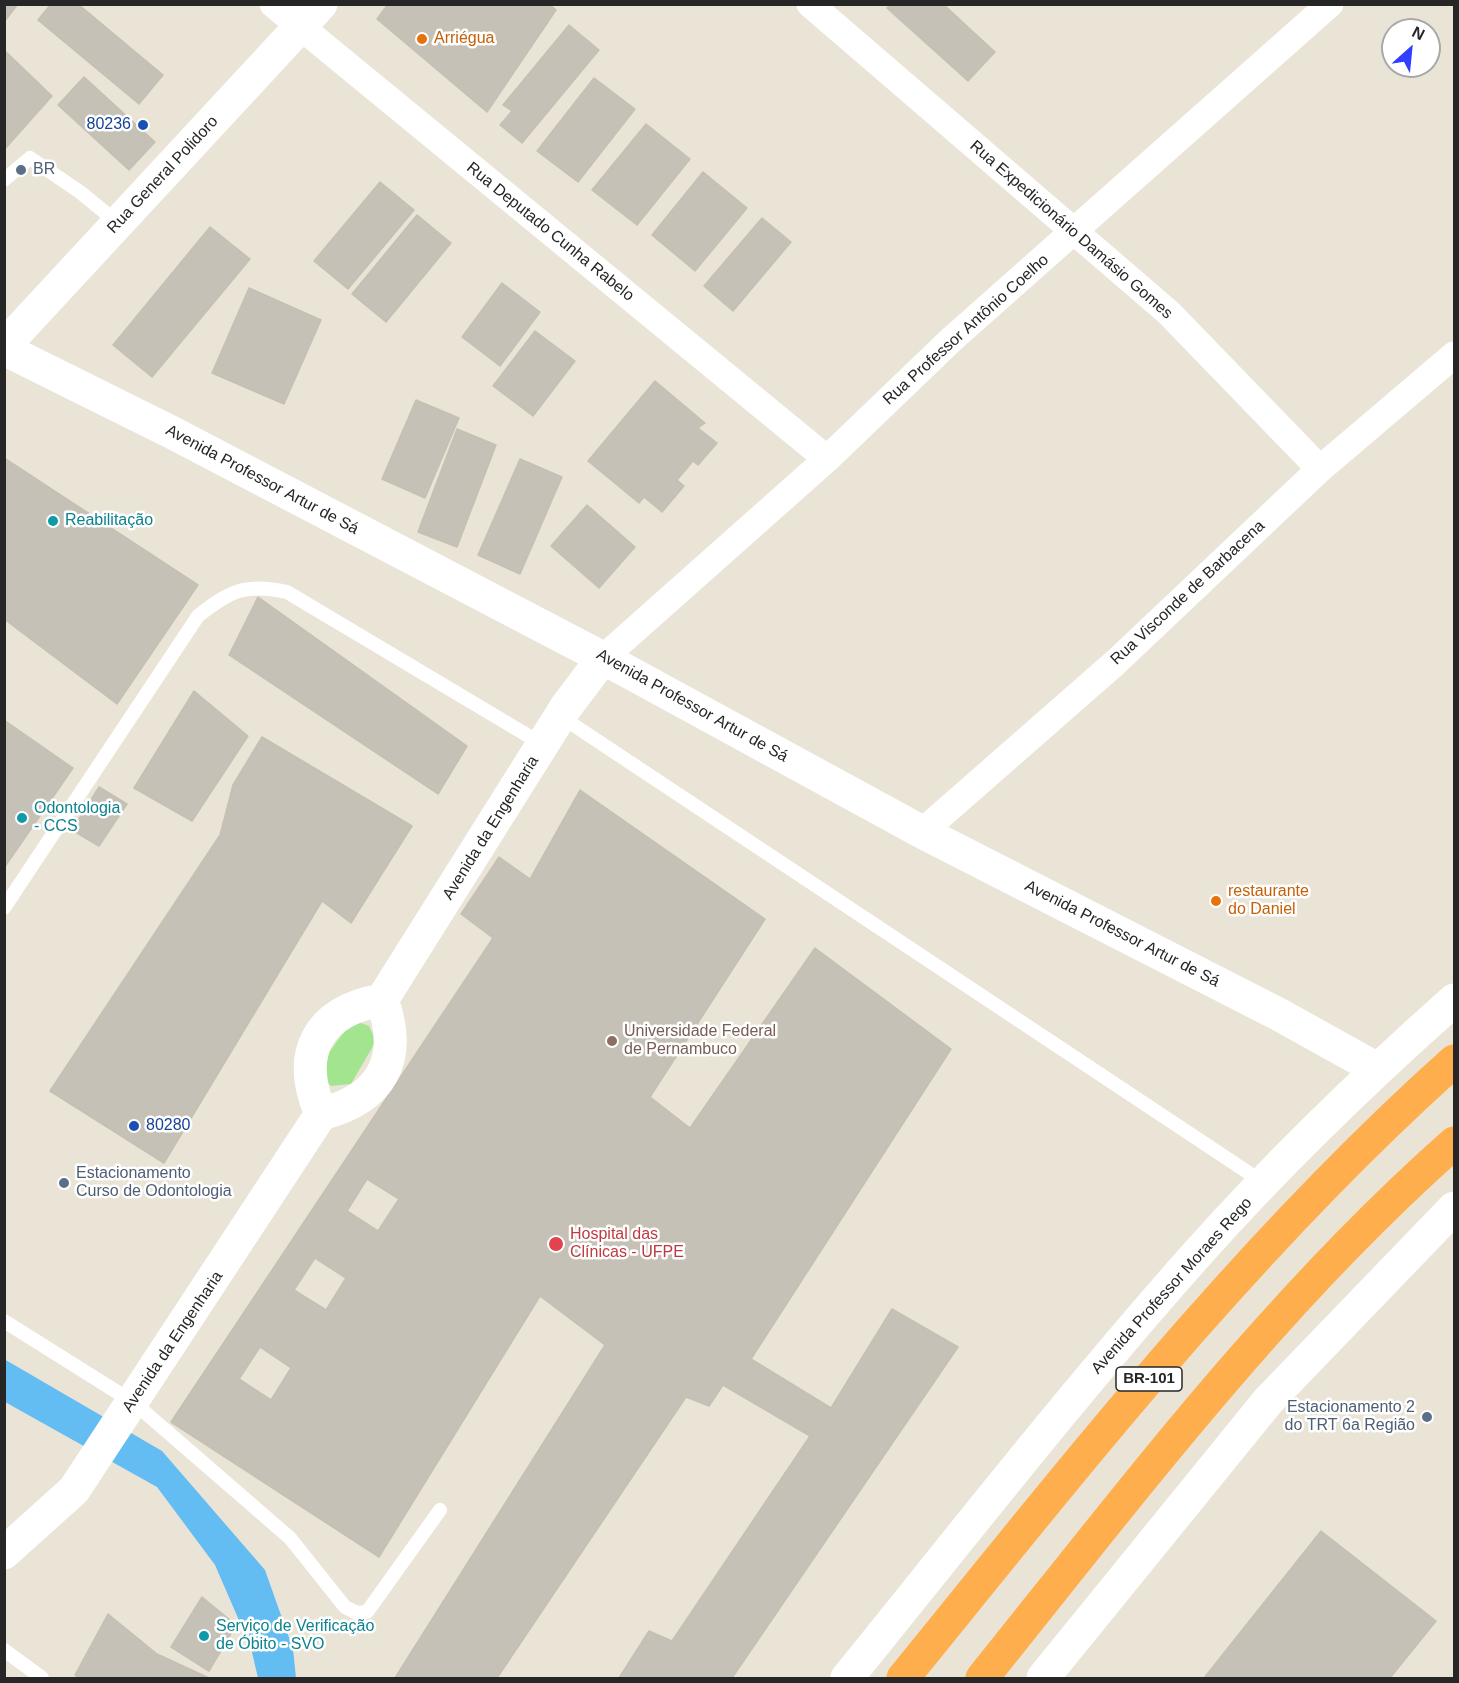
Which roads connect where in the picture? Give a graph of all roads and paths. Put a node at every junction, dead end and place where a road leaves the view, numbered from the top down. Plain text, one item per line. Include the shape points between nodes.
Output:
1 (273, 4) edge
2 (1330, 4) edge
3 (816, 6) edge
4 (311, 16) edge
5 (4, 180) edge
6 (118, 224) junction
7 (1073, 233) junction
8 (4, 347) edge
9 (1455, 356) edge
10 (827, 459) junction
11 (1320, 469) junction
12 (603, 658) junction
13 (560, 716) junction
14 (543, 745) junction
15 (922, 832) junction
16 (4, 908) edge
17 (382, 1000) junction
18 (1455, 1000) edge
19 (1455, 1061) edge
20 (1377, 1069) junction
21 (321, 1114) junction
22 (1453, 1145) edge
23 (1264, 1183) junction
24 (1455, 1208) edge
25 (4, 1321) edge
26 (128, 1408) junction
27 (440, 1509) dead end
28 (4, 1553) edge
29 (4, 1650) edge
30 (42, 1678) edge
31 (847, 1678) edge
32 (903, 1678) edge
33 (982, 1678) edge
34 (1043, 1678) edge

1 - 4 street, Rua Deputado Cunha Rabelo
2 - 7 street, Rua Professor Antônio Coelho
3 - 7 street, Rua Expedicionário Damásio Gomes
4 - 6 street, Rua General Polidoro
4 - 10 street, Rua Deputado Cunha Rabelo
5 - 6 lane via 30,158
6 - 8 street, Rua General Polidoro
7 - 10 street, Rua Professor Antônio Coelho via 952,339
7 - 11 street, Rua Expedicionário Damásio Gomes via 1168,313
8 - 12 street, Avenida Professor Artur de Sá
9 - 11 street, Rua Visconde de Barbacena
10 - 12 street, Rua Professor Antônio Coelho
11 - 15 street, Rua Visconde de Barbacena via 1116,662
12 - 13 street, Avenida da Engenharia
12 - 15 street, Avenida Professor Artur de Sá
13 - 14 street, Avenida da Engenharia
13 - 23 lane
14 - 16 lane via 286,592 261,586 239,589 198,616
14 - 17 street, Avenida da Engenharia
15 - 20 street, Avenida Professor Artur de Sá via 1280,1015
17 - 21 street via 391,1024 391,1049 383,1074 360,1099 346,1108
17 - 21 street via 356,1005 333,1018 317,1039 309,1064 310,1090
18 - 20 street, Avenida Professor Moraes Rego
19 - 32 highway, BR-101 via 1292,1216 1124,1407
20 - 23 street, Avenida Professor Moraes Rego
21 - 26 street, Avenida da Engenharia
22 - 33 highway, BR-101 via 1330,1262 1191,1418
23 - 31 street, Avenida Professor Moraes Rego via 1084,1384
24 - 34 street via 1268,1401
25 - 26 lane
26 - 27 lane via 290,1538 345,1607 357,1613 367,1612
26 - 28 street, Avenida da Engenharia via 74,1490
29 - 30 lane

